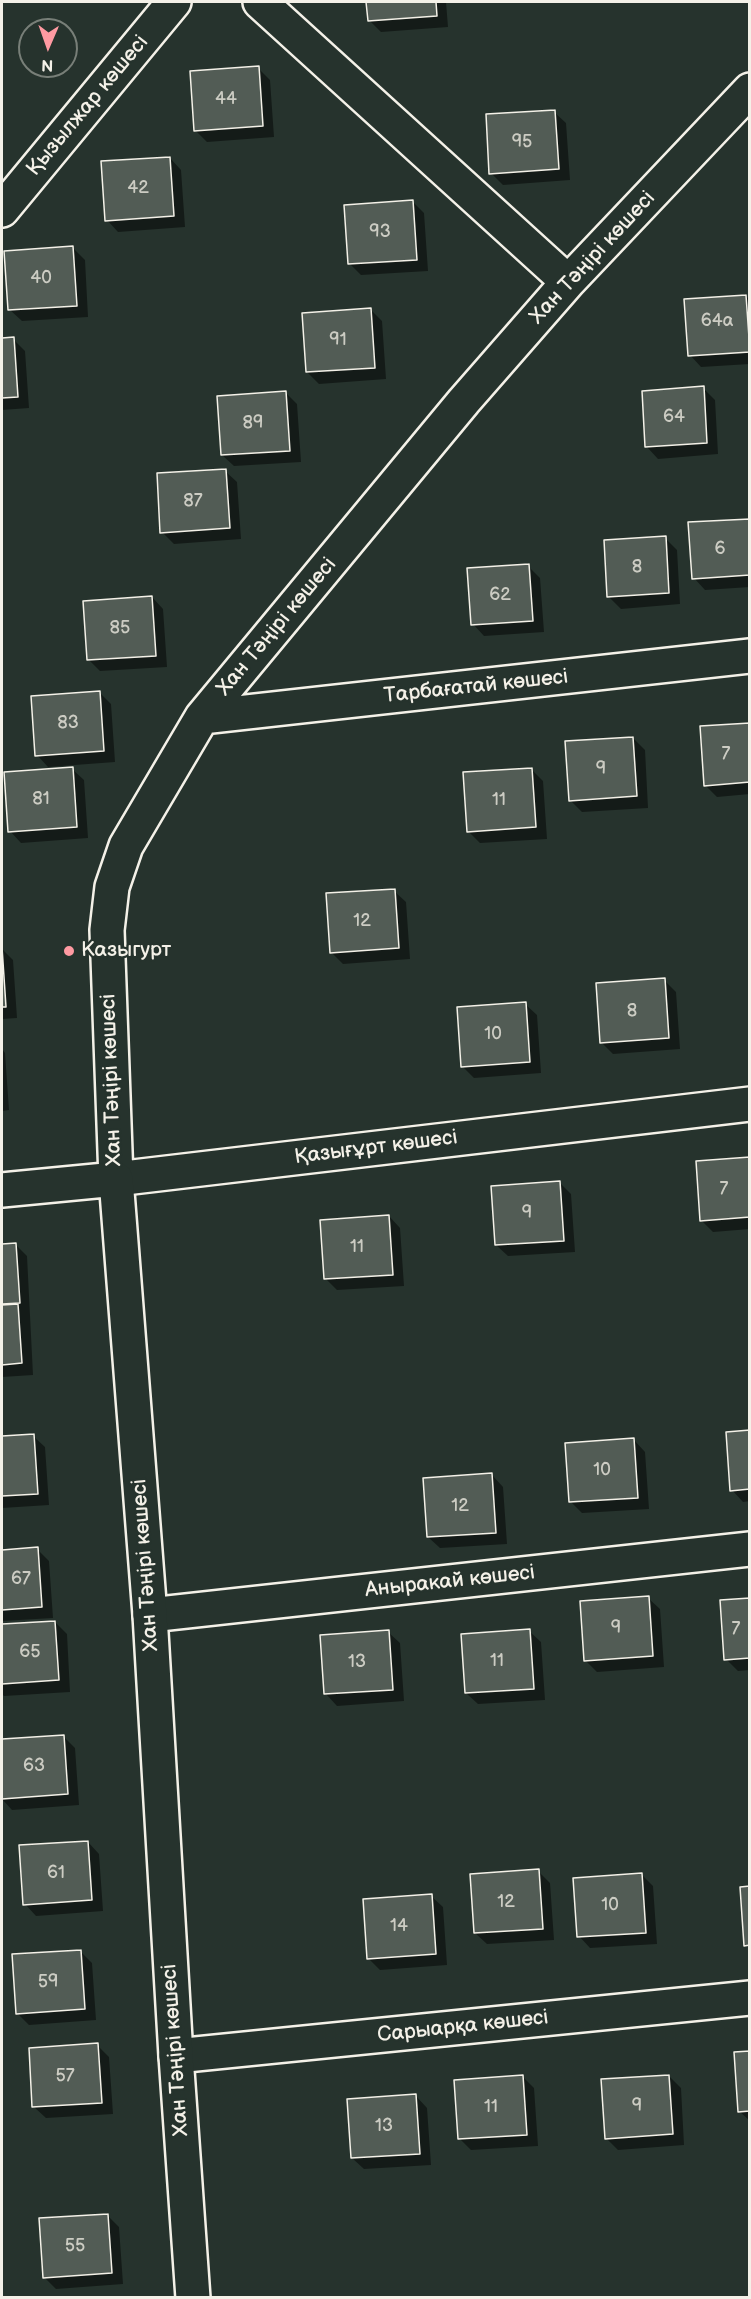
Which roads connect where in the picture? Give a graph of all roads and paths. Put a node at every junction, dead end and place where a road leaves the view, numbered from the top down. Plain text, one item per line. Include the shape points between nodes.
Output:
1 (174, 2) edge
2 (260, 2) edge
3 (750, 90) edge
4 (2, 210) edge
5 (568, 282) junction
6 (750, 656) edge
7 (202, 717) junction
8 (750, 1104) edge
9 (116, 1179) junction
10 (2, 1190) edge
11 (750, 1549) edge
12 (150, 1615) junction
13 (750, 1998) edge
14 (176, 2056) junction
15 (193, 2298) edge

1 - 4 street, Қызылжар көшесі
2 - 5 street
3 - 5 street, Хан Тәңірі көшесі
5 - 7 street, Хан Тәңірі көшесі
6 - 7 street, Тарбағатай көшесі
7 - 9 street, Хан Тәңірі көшесі via 126,846 112,887 107,930
8 - 9 street, Қазығұрт көшесі
9 - 10 street, Қазығұрт көшесі
9 - 12 street, Хан Тәңірі көшесі
11 - 12 street, Аныракай көшесі
12 - 14 street, Хан Тәңірі көшесі
13 - 14 street, Сарыарқа көшесі
14 - 15 street, Хан Тәңірі көшесі

